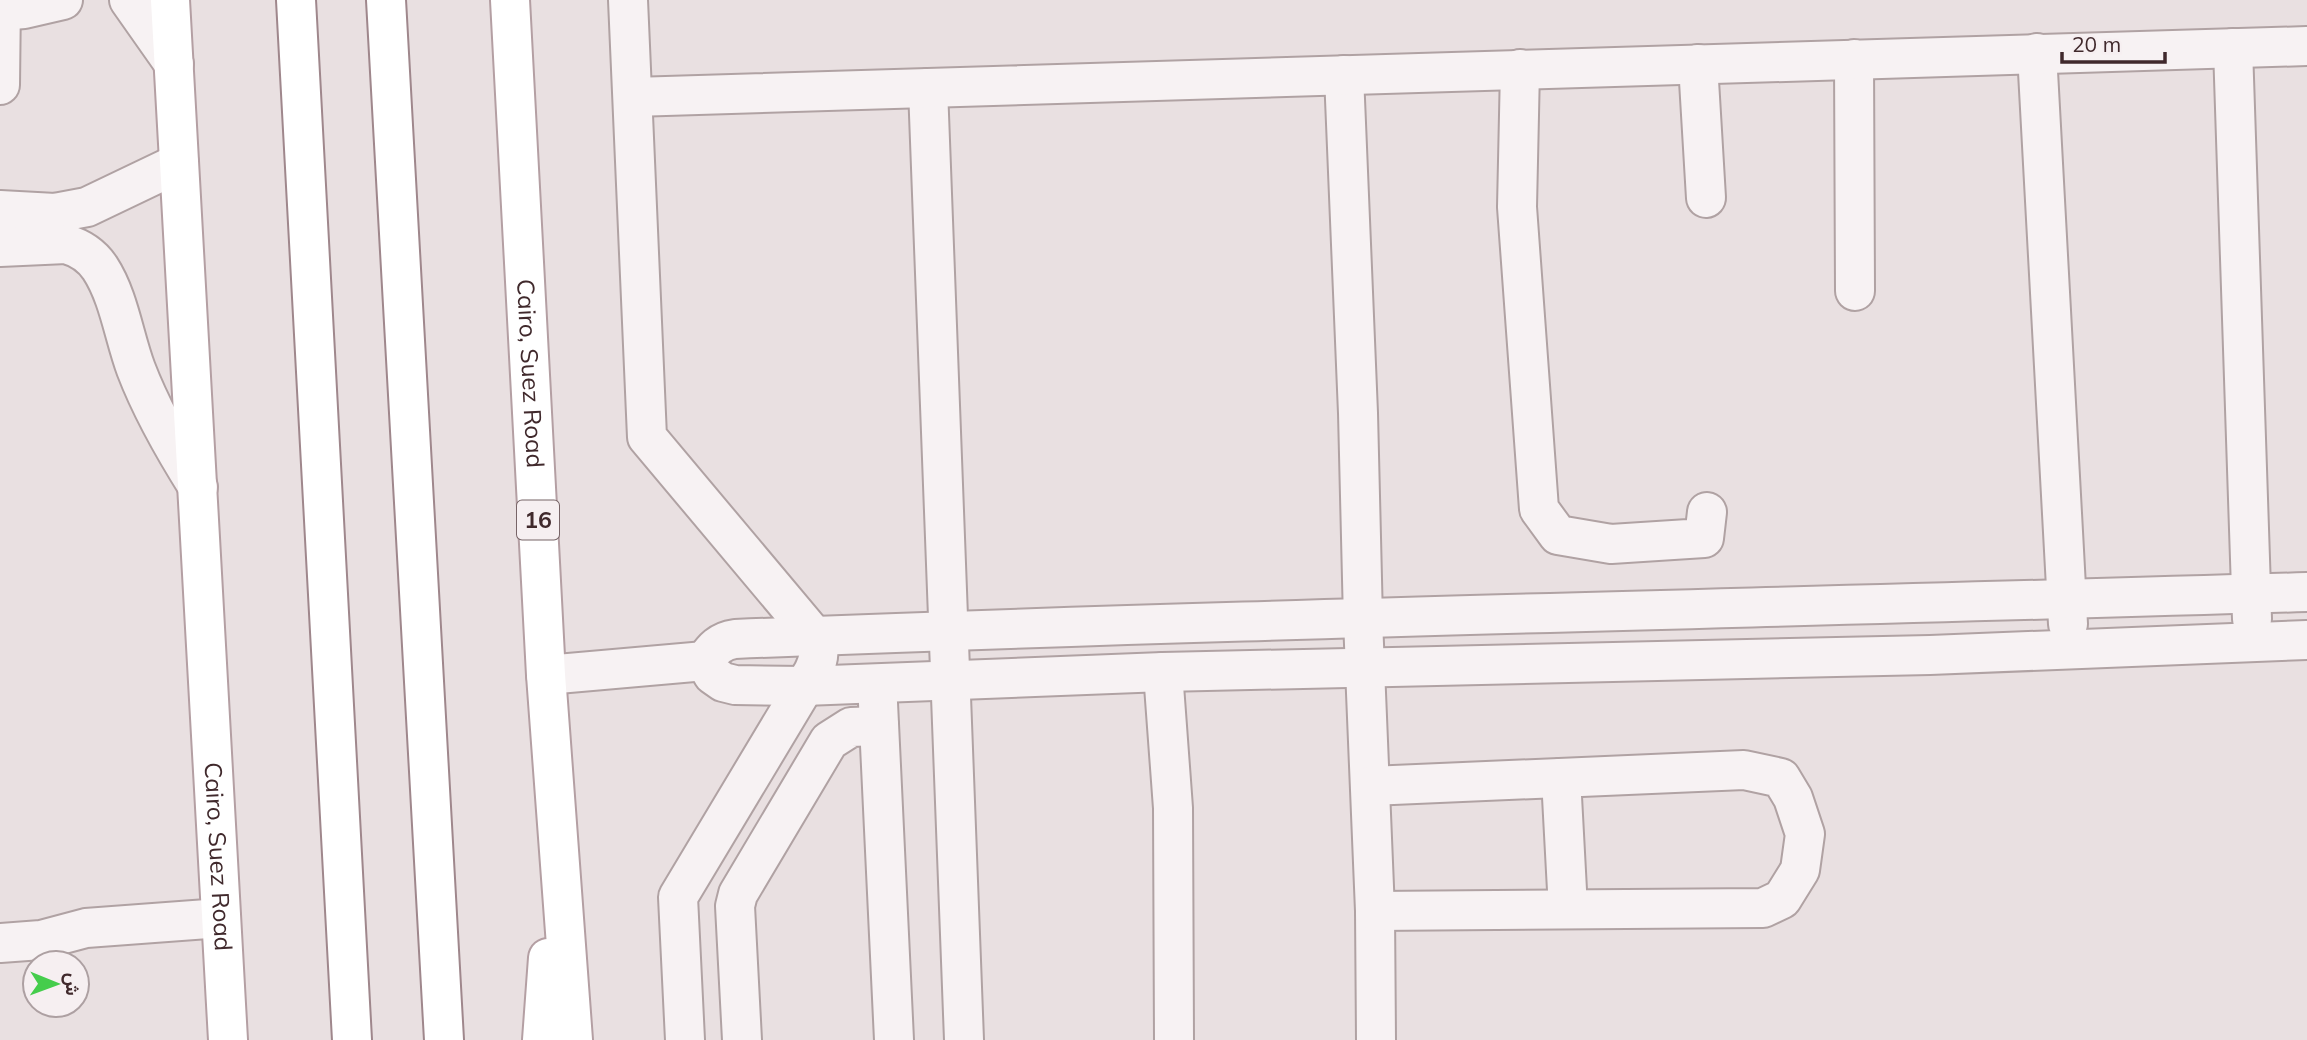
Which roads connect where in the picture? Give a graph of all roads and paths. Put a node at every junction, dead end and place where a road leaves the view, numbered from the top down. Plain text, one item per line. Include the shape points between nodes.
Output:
1 (1, 0) edge
2 (63, 0) edge
3 (129, 0) edge
4 (170, 0) edge
5 (296, 0) edge
6 (386, 0) edge
7 (510, 0) edge
8 (628, 0) edge
9 (0, 10) edge
10 (2307, 46) edge
11 (2233, 48) junction
12 (2038, 53) junction
13 (1854, 59) junction
14 (174, 64) junction
15 (1698, 64) junction
16 (1520, 69) junction
17 (1344, 75) junction
18 (0, 85) edge
19 (928, 88) junction
20 (633, 97) junction
21 (179, 163) junction
22 (1706, 198) dead end
23 (0, 210) edge
24 (55, 228) junction
25 (0, 247) edge
26 (1855, 291) dead end
27 (198, 488) junction
28 (1707, 512) dead end
29 (2307, 592) edge
30 (2253, 594) junction
31 (2067, 600) junction
32 (1363, 620) junction
33 (950, 632) junction
34 (814, 636) junction
35 (2307, 640) edge
36 (2252, 642) junction
37 (2069, 649) junction
38 (705, 661) junction
39 (1366, 667) junction
40 (1163, 672) junction
41 (547, 675) junction
42 (951, 680) junction
43 (877, 683) junction
44 (804, 686) junction
45 (879, 726) junction
46 (1561, 778) junction
47 (1370, 786) junction
48 (560, 860) junction
49 (1568, 909) junction
50 (1375, 911) junction
51 (221, 918) junction
52 (0, 919) edge
53 (86, 928) junction
54 (0, 943) edge
55 (228, 1040) edge
56 (352, 1040) edge
57 (444, 1040) edge
58 (542, 1040) edge
59 (573, 1040) edge
60 (685, 1040) edge
61 (742, 1040) edge
62 (894, 1040) edge
63 (964, 1040) edge
64 (1174, 1040) edge
65 (1376, 1040) edge

1 - 9 lane
2 - 9 lane
3 - 14 lane
4 - 14 main road, Cairo, Suez Road
5 - 56 main road
6 - 57 main road
7 - 41 main road, Cairo, Suez Road / 16
8 - 20 lane
9 - 18 lane
10 - 11 lane
11 - 12 lane
11 - 30 lane
12 - 13 lane
12 - 31 lane
13 - 15 lane
13 - 26 lane
14 - 21 main road, Cairo, Suez Road
15 - 16 lane
15 - 22 lane
16 - 17 lane
16 - 28 lane via 1517,207 1539,509 1558,535 1611,544 1704,538
17 - 19 lane
17 - 32 lane
19 - 20 lane
19 - 33 lane
20 - 34 lane via 647,437
21 - 24 lane via 79,209
21 - 27 main road, Cairo, Suez Road
23 - 24 lane
24 - 25 lane
24 - 27 lane via 101,269 153,409
27 - 51 main road, Cairo, Suez Road
29 - 30 lane
30 - 31 lane
30 - 36 lane
31 - 32 lane
31 - 37 lane
32 - 33 lane
32 - 39 lane
33 - 34 lane
33 - 42 lane
34 - 38 lane via 724,640
34 - 44 lane via 819,660
35 - 36 lane
36 - 37 lane
37 - 39 lane
38 - 41 lane
38 - 44 lane via 723,682
39 - 40 lane
39 - 47 lane
40 - 42 lane
40 - 64 lane via 1173,808
41 - 48 main road, Cairo, Suez Road / 16
42 - 43 lane
42 - 63 lane
43 - 44 lane
43 - 45 lane
44 - 60 lane via 678,897
45 - 61 lane via 851,727 829,740 738,894
45 - 62 lane
46 - 47 lane
46 - 49 lane
46 - 49 lane via 1744,770 1782,778 1804,834 1800,870 1782,899 1763,908
47 - 50 lane
48 - 58 main road
48 - 59 main road, Cairo, Suez Road / 16
49 - 50 lane
50 - 65 lane
51 - 53 lane
51 - 55 main road, Cairo, Suez Road
52 - 53 lane via 41,918
53 - 54 lane via 41,940

